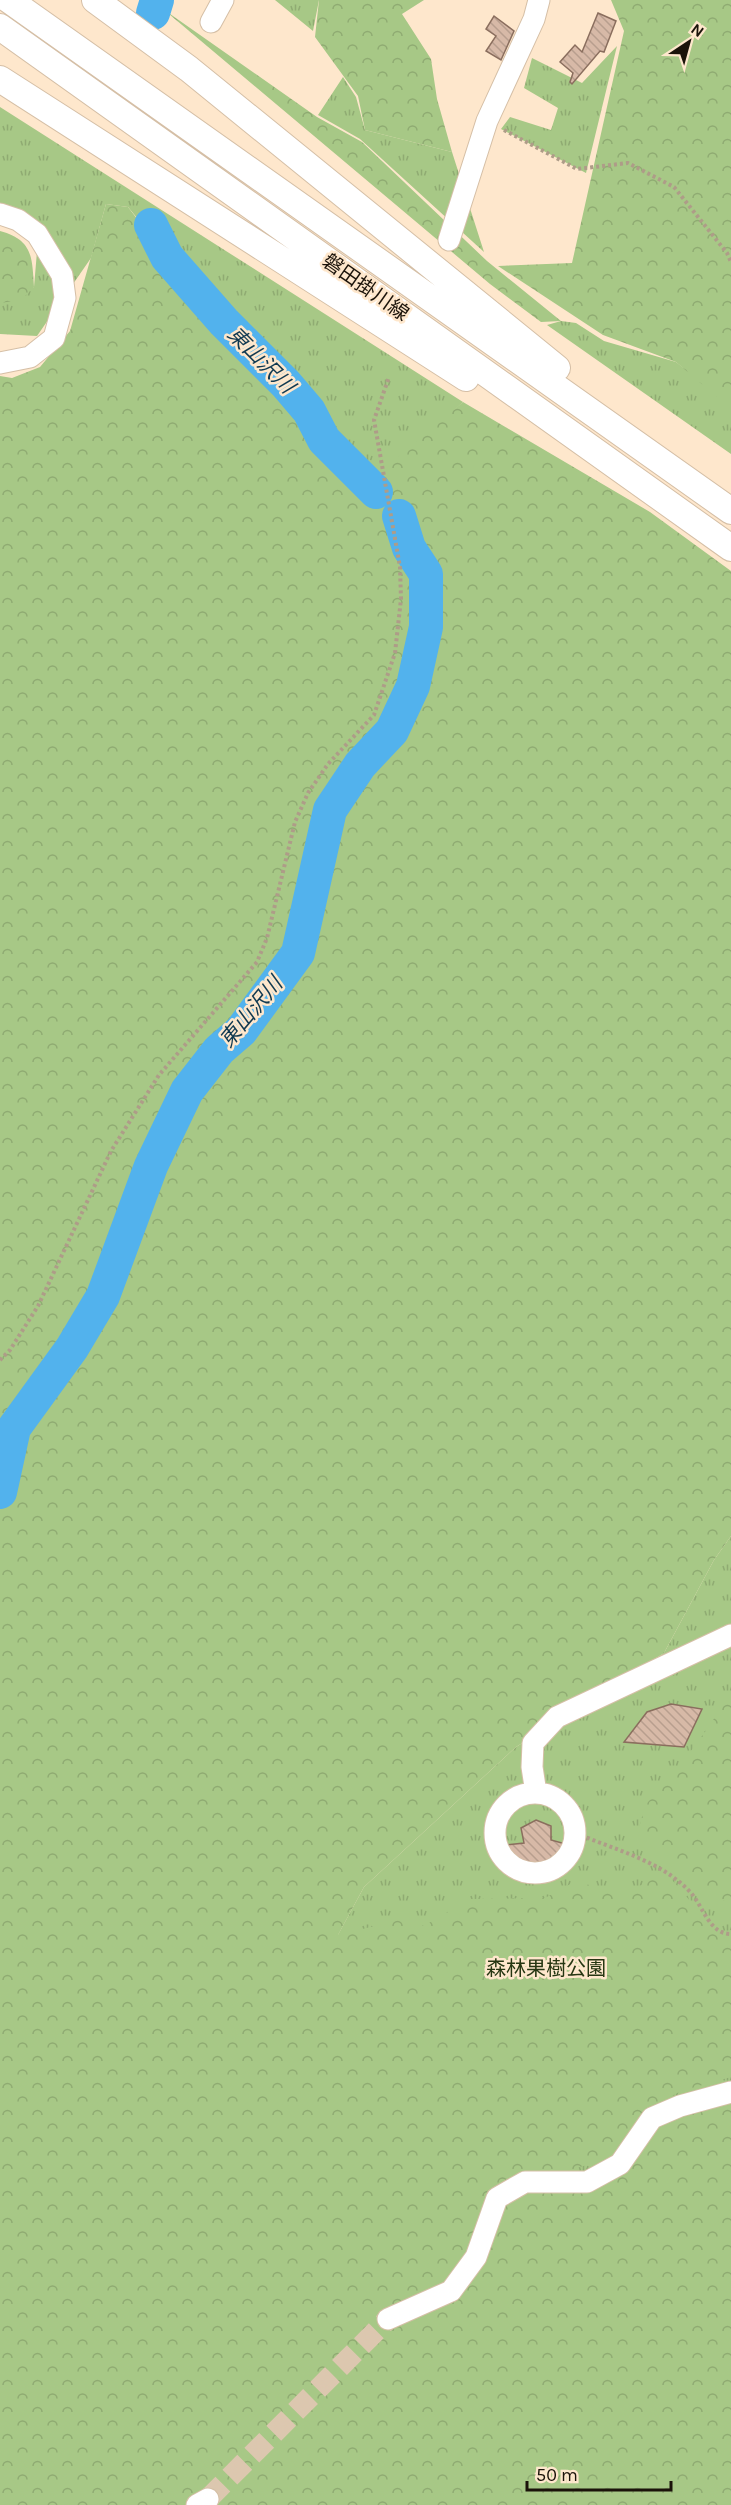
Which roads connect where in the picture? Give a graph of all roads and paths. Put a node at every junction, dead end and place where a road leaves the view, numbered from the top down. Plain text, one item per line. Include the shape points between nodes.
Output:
1 (9, 0) edge
2 (95, 0) edge
3 (224, 0) edge
4 (539, 0) edge
5 (211, 22) dead end
6 (0, 27) edge
7 (0, 79) edge
8 (487, 121) junction
9 (0, 214) edge
10 (449, 240) dead end
11 (731, 262) edge
12 (0, 363) edge
13 (388, 376) dead end
14 (655, 494) junction
15 (731, 497) edge
16 (731, 512) edge
17 (731, 548) edge
18 (0, 1360) edge
19 (731, 1635) edge
20 (536, 1793) junction
21 (576, 1833) junction
22 (731, 1934) edge
23 (731, 2092) edge
24 (388, 2319) tunnel mouth

1 - 16 main road, 磐田掛川線
2 - 15 main road via 189,69 540,355
3 - 5 street
4 - 8 street
6 - 14 main road, 磐田掛川線
7 - 14 main road via 537,424
8 - 10 street
8 - 11 path via 577,169 628,163 674,187
9 - 12 street via 18,220 37,234 62,275 65,297 54,338 30,357
13 - 18 path via 374,420 400,567 401,598 395,653 374,715 328,764 308,793 295,822 267,938 257,962 159,1075 111,1151 38,1306
14 - 17 main road, 磐田掛川線
19 - 20 street via 557,1717 533,1743
20 - 21 street via 551,1796 564,1805 573,1818
20 - 21 street via 507,1804 498,1817 498,1848 507,1861 520,1870 551,1870 564,1861
21 - 22 path via 665,1872 690,1892 712,1926
23 - 24 street via 652,2118 620,2164 586,2182 525,2182 497,2198 476,2257 451,2291

